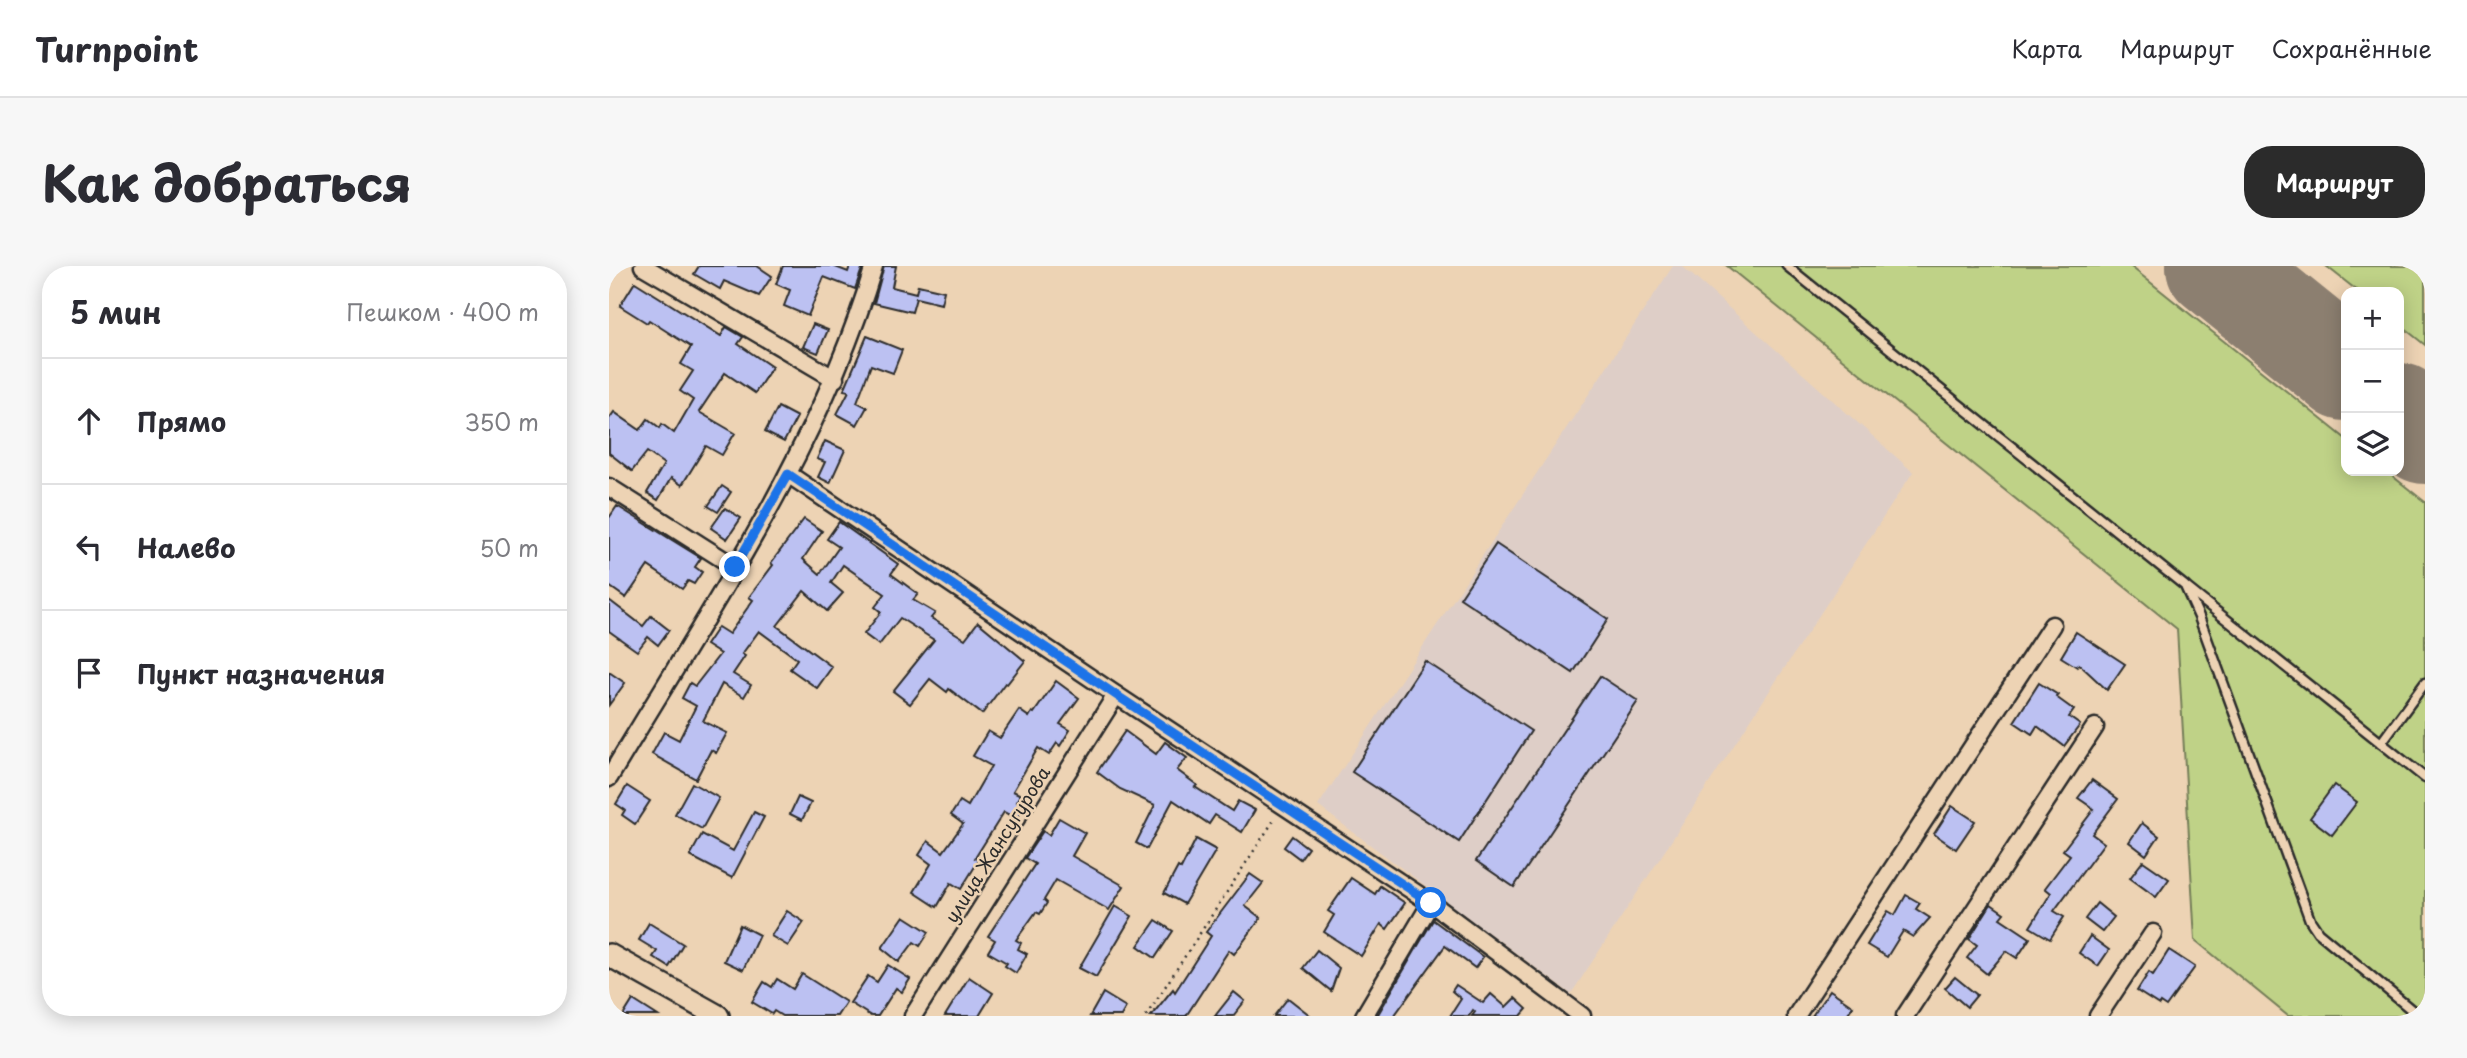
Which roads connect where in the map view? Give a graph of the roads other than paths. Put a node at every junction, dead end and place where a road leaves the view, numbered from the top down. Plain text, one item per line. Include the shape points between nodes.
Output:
1 (643, 266) edge
2 (874, 266) edge
3 (1787, 266) edge
4 (835, 379) junction
5 (788, 474) junction
6 (609, 487) edge
7 (735, 567) junction
8 (2185, 586) junction
9 (2052, 625) dead end
10 (2425, 683) edge
11 (1116, 695) junction
12 (2095, 727) dead end
13 (2381, 743) junction
14 (609, 778) edge
15 (2425, 778) edge
16 (1431, 903) junction
17 (2153, 933) dead end
18 (609, 955) edge
19 (718, 1016) edge
20 (913, 1016) edge
21 (1364, 1016) edge
22 (1582, 1016) edge
23 (1796, 1016) edge
24 (1905, 1016) edge
25 (2098, 1016) edge
26 (2419, 1016) edge

1 - 4 street
2 - 4 street
3 - 8 lane
4 - 5 street
5 - 7 street
5 - 11 street
6 - 7 street
7 - 14 street
8 - 13 lane
8 - 26 lane via 2310,920 2318,932
9 - 23 street
10 - 13 lane
11 - 16 street
11 - 20 street, улица Жансугурова
12 - 24 street
13 - 15 lane
16 - 21 street
16 - 22 street
17 - 25 street
18 - 19 street

